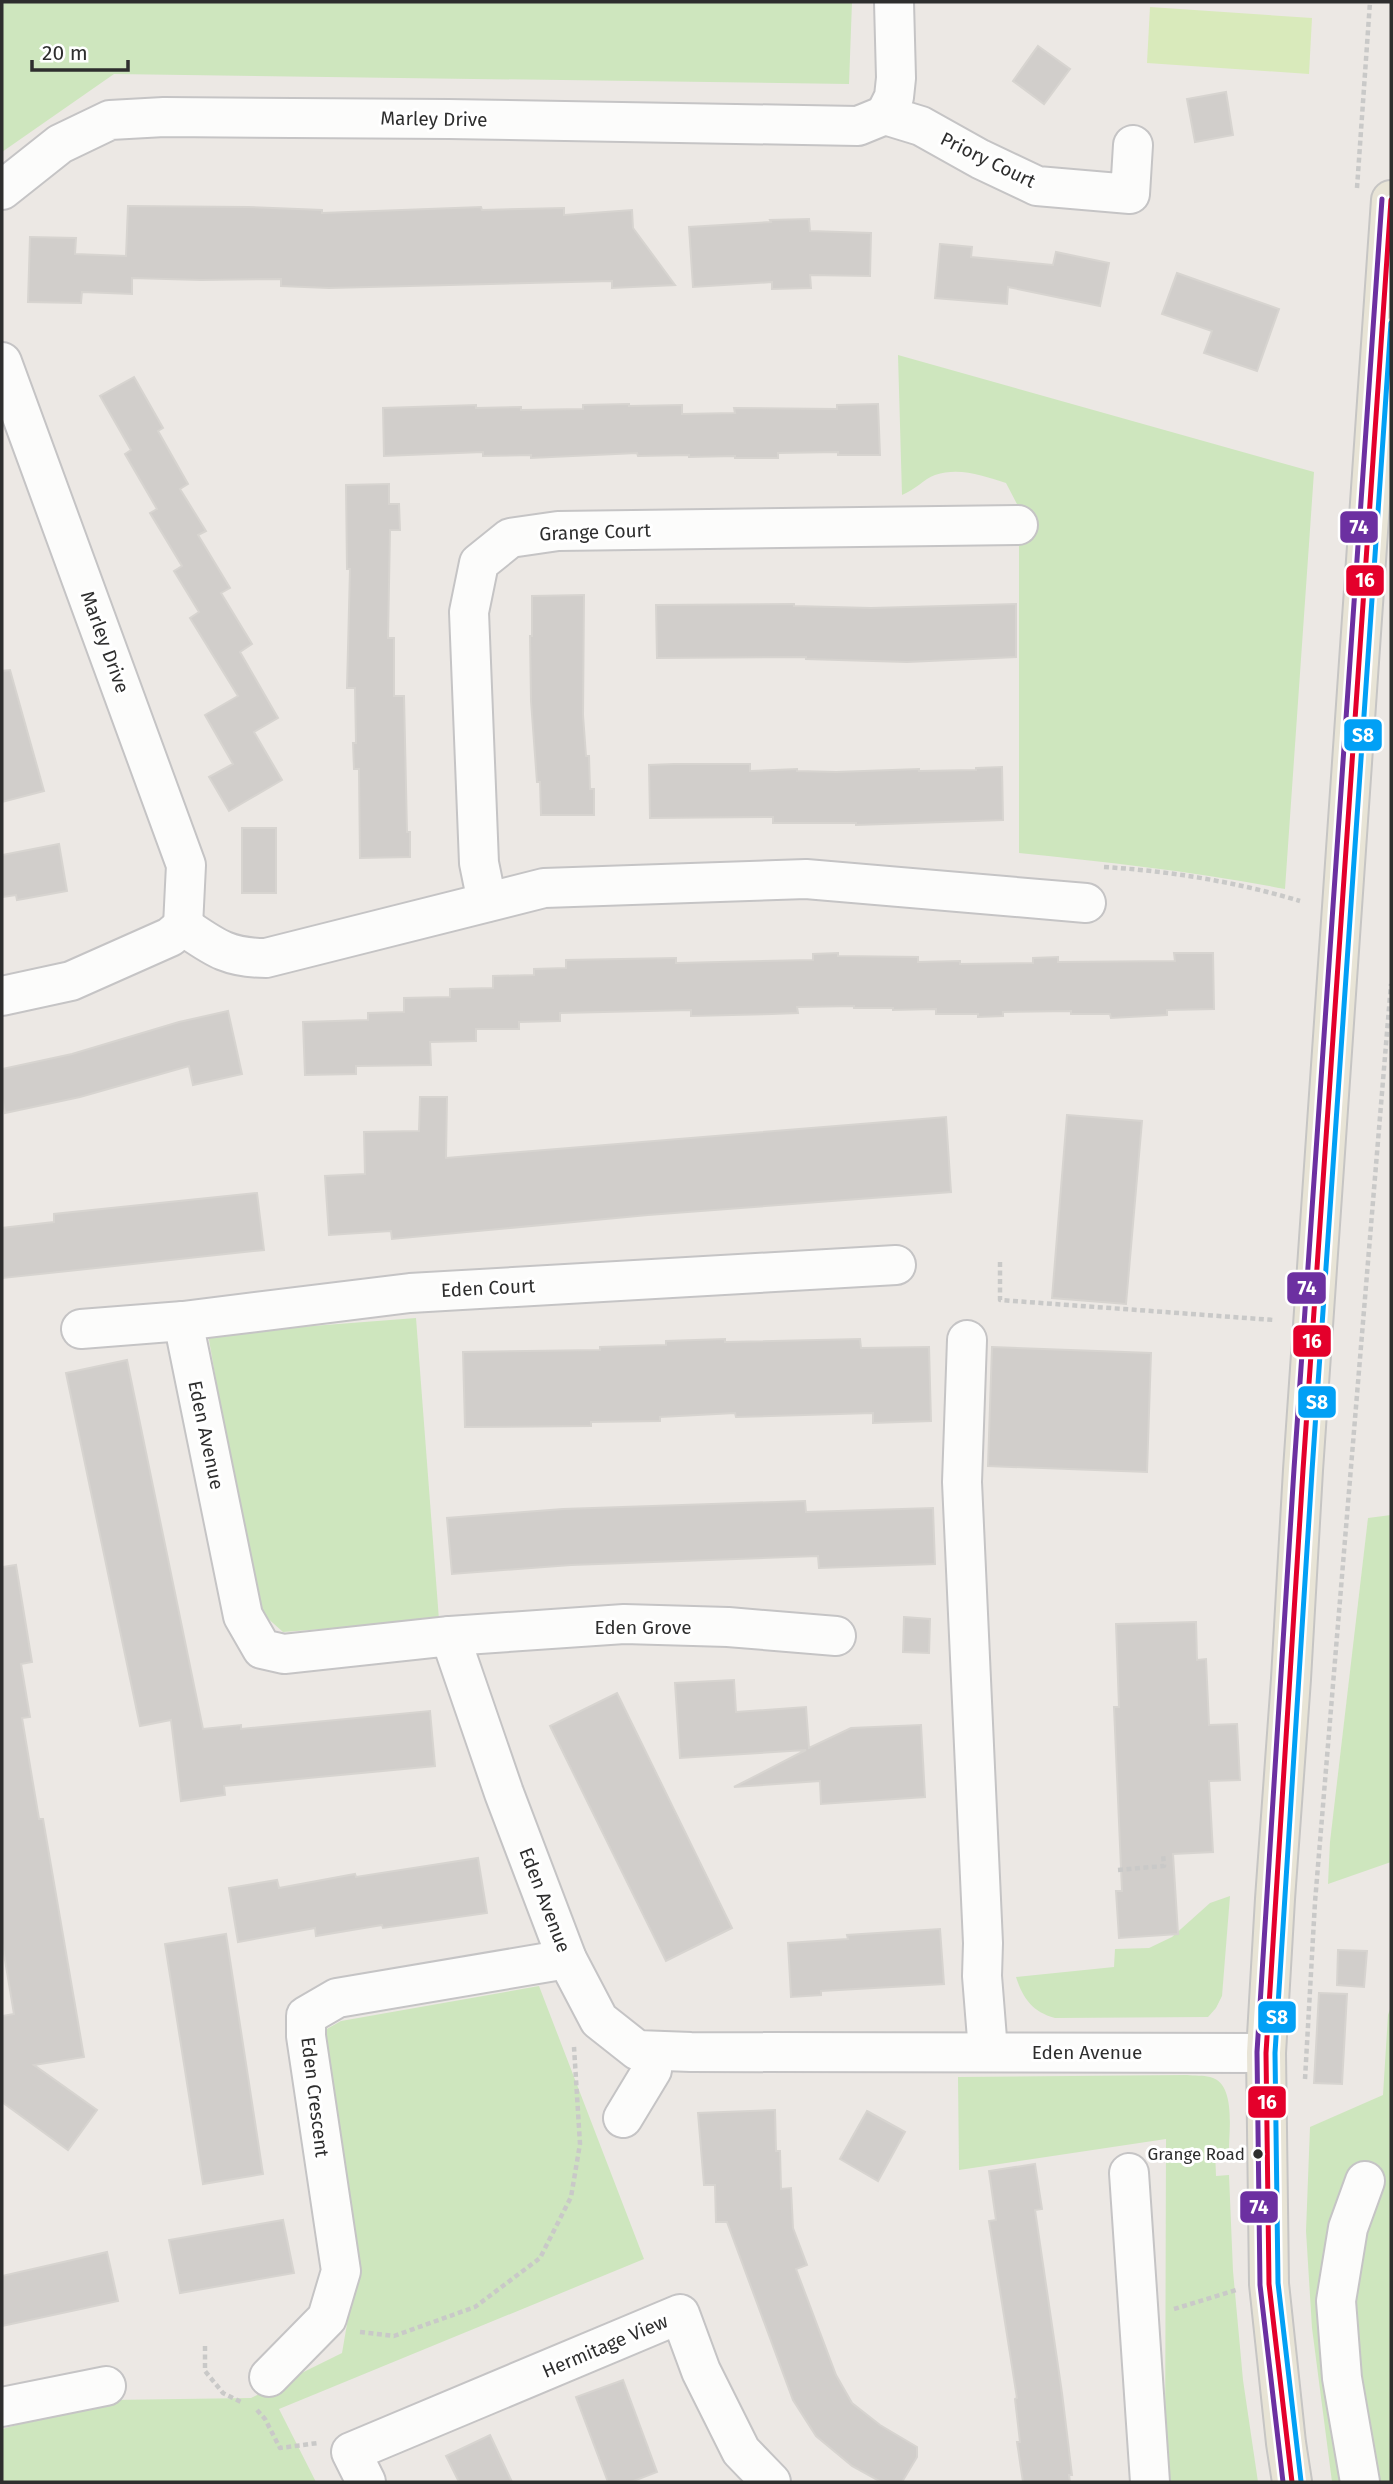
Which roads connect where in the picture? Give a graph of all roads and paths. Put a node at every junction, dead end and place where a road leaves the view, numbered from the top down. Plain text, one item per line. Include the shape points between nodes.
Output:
1 (894, 2) edge
2 (885, 115) junction
3 (1133, 145) dead end
4 (2, 190) edge
5 (1391, 200) edge
6 (2, 362) edge
7 (1381, 512) edge
8 (1018, 525) dead end
9 (1104, 867) dead end
10 (1300, 901) dead end
11 (487, 902) junction
12 (1086, 902) dead end
13 (183, 926) junction
14 (1391, 984) edge
15 (2, 996) edge
16 (1000, 1262) dead end
17 (896, 1265) dead end
18 (1274, 1320) dead end
19 (183, 1321) junction
20 (81, 1329) dead end
21 (967, 1340) dead end
22 (450, 1636) junction
23 (836, 1636) dead end
24 (1163, 1854) dead end
25 (1118, 1870) dead end
26 (567, 1959) junction
27 (573, 2043) dead end
28 (646, 2050) junction
29 (988, 2051) junction
30 (1266, 2053) junction
31 (1304, 2092) dead end
32 (623, 2118) dead end
33 (1129, 2173) dead end
34 (1365, 2180) dead end
35 (1247, 2286) dead end
36 (1141, 2320) junction
37 (359, 2332) dead end
38 (268, 2377) dead end
39 (106, 2386) dead end
40 (2, 2407) edge
41 (358, 2467) edge
42 (771, 2482) edge
43 (1150, 2482) edge
44 (1292, 2482) edge
45 (1360, 2482) edge

1 - 2 street via 896,78
2 - 3 street, Priory Court via 921,126 1037,186 1129,194
2 - 4 street, Marley Drive via 858,126 449,119 110,120 60,144
5 - 7 main road
6 - 13 street, Marley Drive via 186,865
7 - 30 main road via 1304,1456
8 - 11 street, Grange Court via 558,531 510,538 479,563 469,612 480,863
9 - 10 path via 1254,887
11 - 12 street via 544,888 806,879
11 - 13 street via 266,958 219,951
13 - 15 street via 170,937 71,981
14 - 31 path via 1316,1888
16 - 18 path via 1000,1300
17 - 19 street, Eden Court via 410,1293
19 - 20 street, Eden Court
19 - 22 street, Eden Avenue via 243,1616 262,1649 284,1654
21 - 29 street via 962,1482
22 - 23 street, Eden Grove via 624,1624
22 - 26 street, Eden Avenue
24 - 25 path via 1164,1866
26 - 28 street, Eden Avenue via 599,2020
26 - 38 street, Eden Crescent via 337,1998 306,2017 341,2271 327,2318
27 - 37 path via 580,2144 571,2197 540,2258 475,2307 394,2336
28 - 29 street, Eden Avenue
28 - 32 street via 652,2070
29 - 30 street, Eden Avenue
30 - 44 main road via 1269,2284
33 - 36 street
34 - 45 street via 1348,2228 1336,2301 1342,2378
35 - 36 path
36 - 43 street
39 - 40 street
41 - 42 street, Hermitage View via 680,2314 701,2371 741,2451

